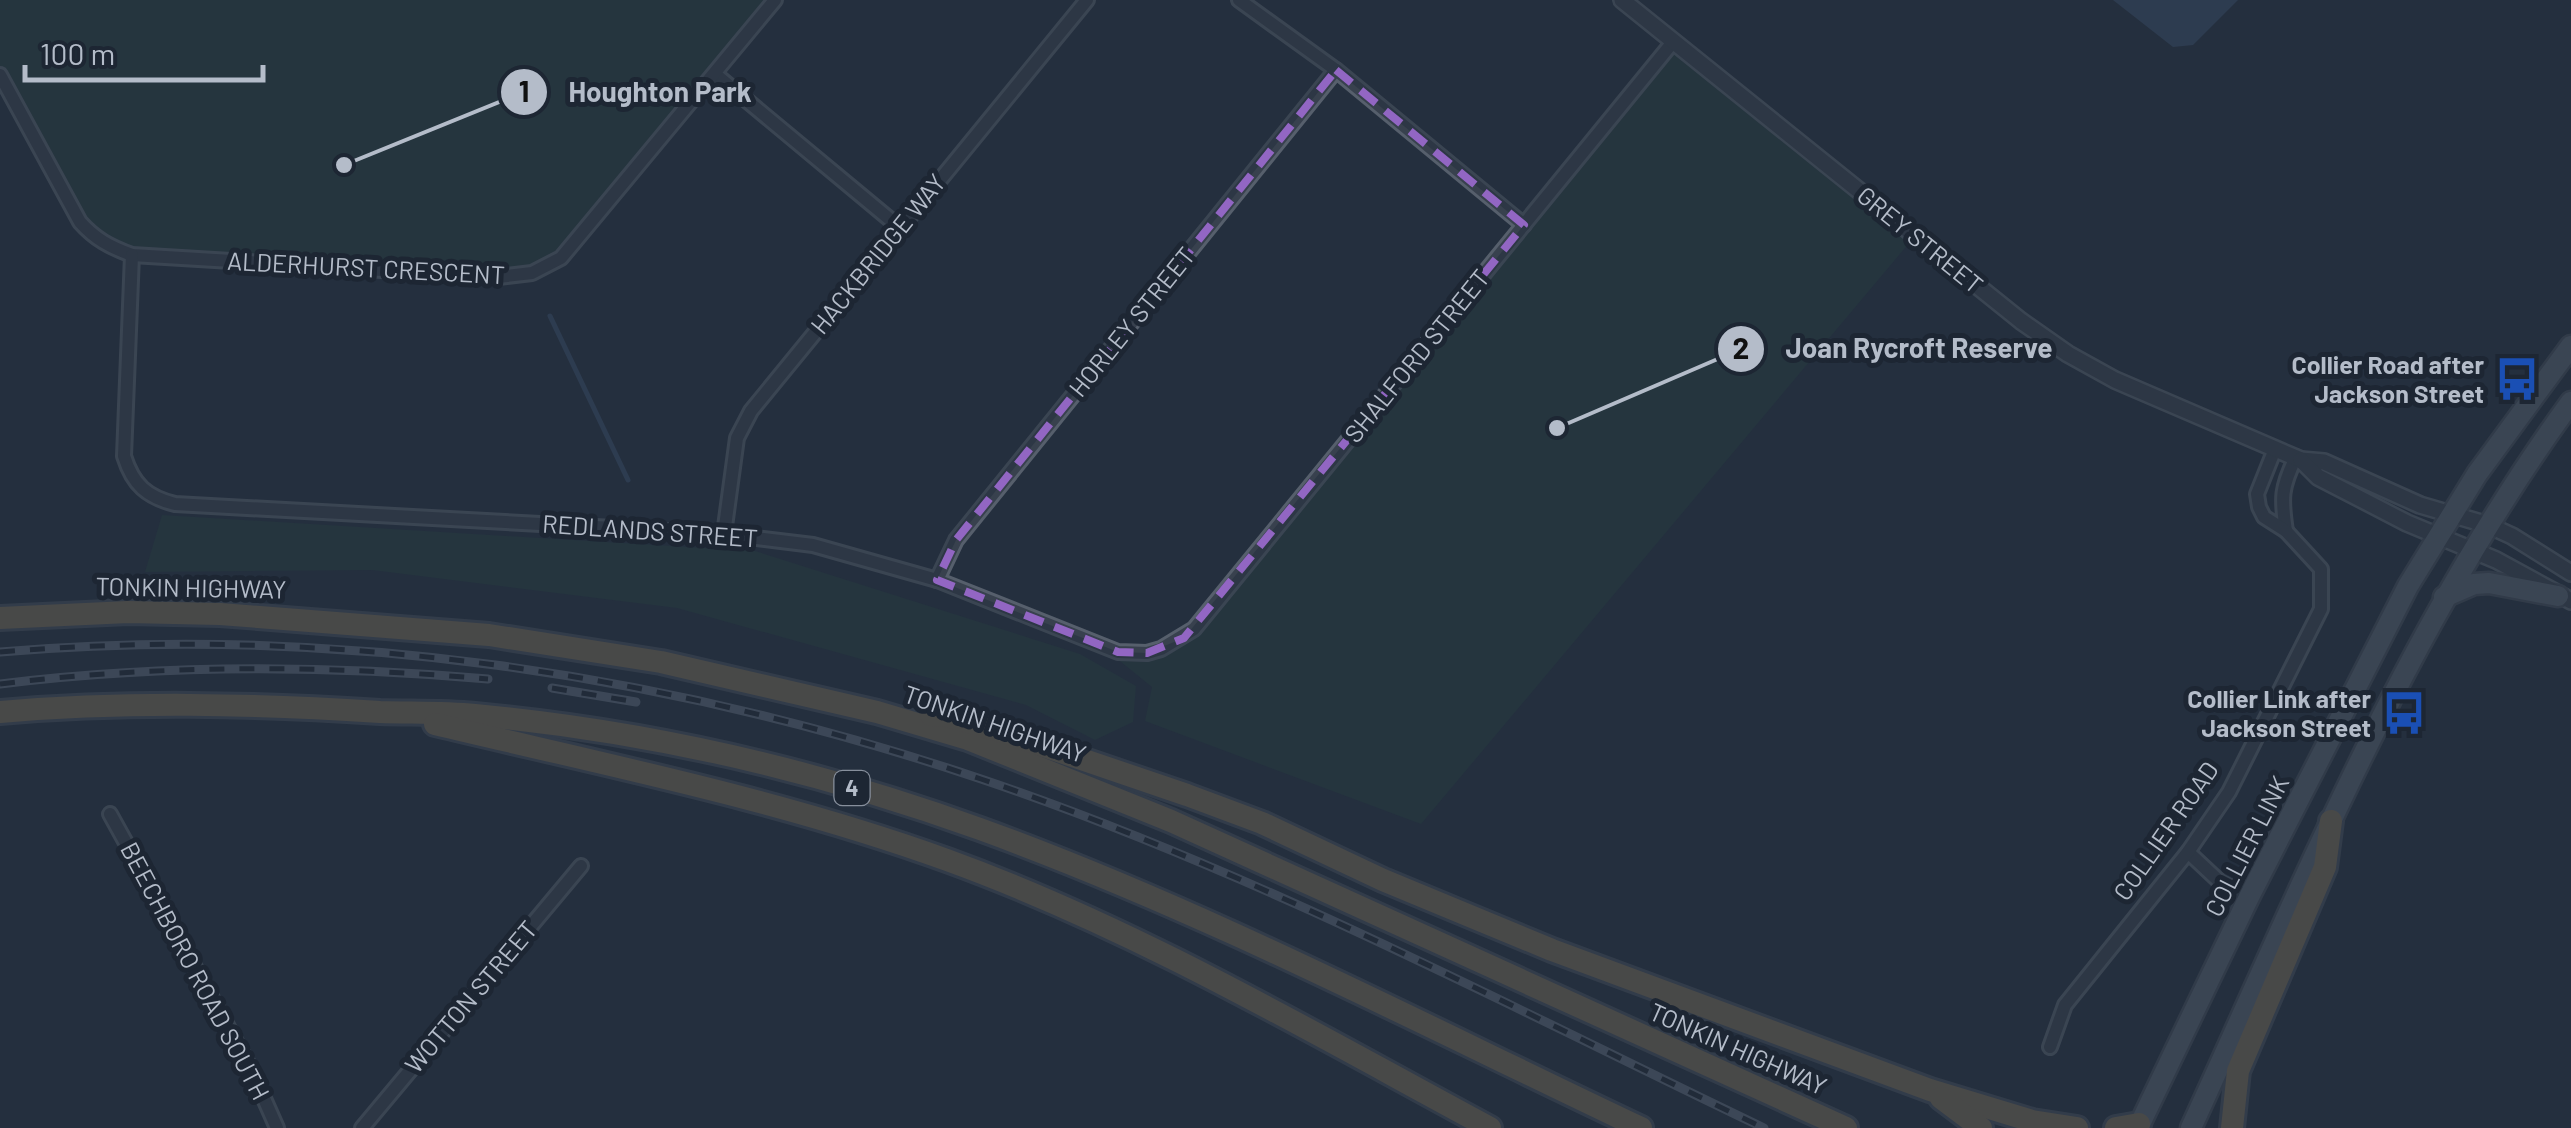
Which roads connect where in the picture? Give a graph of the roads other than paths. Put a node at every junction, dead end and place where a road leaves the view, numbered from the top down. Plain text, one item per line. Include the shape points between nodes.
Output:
1 (776, 0) edge
2 (1087, 0) edge
3 (1239, 0) edge
4 (1622, 0) edge
5 (1673, 42) junction
6 (1336, 70) junction
7 (715, 74) junction
8 (0, 75) edge
9 (1524, 224) junction
10 (899, 227) junction
11 (132, 255) junction
12 (2571, 346) edge
13 (2571, 402) edge
14 (2275, 448) junction
15 (2298, 459) junction
16 (2451, 514) junction
17 (2488, 525) junction
18 (2286, 531) junction
19 (724, 534) junction
20 (2437, 537) junction
21 (2472, 550) junction
22 (2571, 573) edge
23 (937, 580) junction
24 (2444, 597) junction
25 (2564, 599) edge
26 (0, 618) edge
27 (1147, 653) joint
28 (0, 712) edge
29 (386, 712) junction
30 (876, 712) junction
31 (110, 814) dead end
32 (2331, 821) junction
33 (2188, 852) junction
34 (581, 866) dead end
35 (2249, 897) junction
36 (2050, 1046) dead end
37 (1930, 1090) junction
38 (2131, 1127) edge
39 (277, 1128) edge
40 (362, 1128) edge
41 (1490, 1128) edge
42 (1641, 1128) edge
43 (1846, 1128) edge
44 (1981, 1128) edge
45 (2077, 1128) edge
46 (2191, 1128) edge
47 (2232, 1128) edge

1 - 7 street, ALDERHURST CRESCENT
2 - 10 street, HACKBRIDGE WAY
3 - 6 street
4 - 5 street, GREY STREET
5 - 9 street, SHALFORD STREET
5 - 14 street, GREY STREET via 2068,354
6 - 9 street
6 - 23 street, HORLEY STREET via 956,540
7 - 10 street
7 - 11 street, ALDERHURST CRESCENT via 561,258 532,273 498,277
8 - 11 street via 80,222 110,247
9 - 27 street, SHALFORD STREET via 1194,629
10 - 19 street, HACKBRIDGE WAY via 751,411 737,438
11 - 19 street, REDLANDS STREET via 124,456 140,488 154,499
12 - 16 main road
13 - 17 main road
14 - 15 street, GREY STREET
14 - 18 street, COLLIER ROAD via 2257,494 2264,516
15 - 16 street, GREY STREET via 2324,462
15 - 18 street via 2281,498
15 - 20 street, GREY STREET via 2318,478
16 - 17 street, GREY STREET
16 - 20 main road
17 - 21 main road
17 - 22 street, GREY STREET
18 - 33 street, COLLIER ROAD via 2322,570 2321,608 2228,792
19 - 23 street, REDLANDS STREET via 813,545
20 - 21 street, GREY STREET
20 - 35 main road, COLLIER LINK
21 - 24 main road
21 - 25 street, GREY STREET
23 - 27 street, REDLANDS STREET via 1105,649
24 - 25 main road via 2489,583
24 - 32 main road
26 - 30 highway, TONKIN HIGHWAY via 220,614 489,634 661,662
28 - 29 highway, 4 via 221,705
29 - 41 highway via 773,804 950,861 1164,954
29 - 42 highway, 4 via 472,715 643,737 811,776 944,817 1137,891
30 - 37 highway via 948,716 1187,795 1552,950
30 - 43 highway, TONKIN HIGHWAY via 968,739 1171,821
31 - 39 street, BEECHBORO ROAD SOUTH
32 - 46 main road
32 - 47 highway via 2325,867 2238,1072
33 - 35 street via 2220,882
33 - 36 street, COLLIER ROAD via 2065,1005
34 - 40 street, WOTTON STREET
35 - 38 main road, COLLIER LINK
37 - 44 highway
37 - 45 highway

